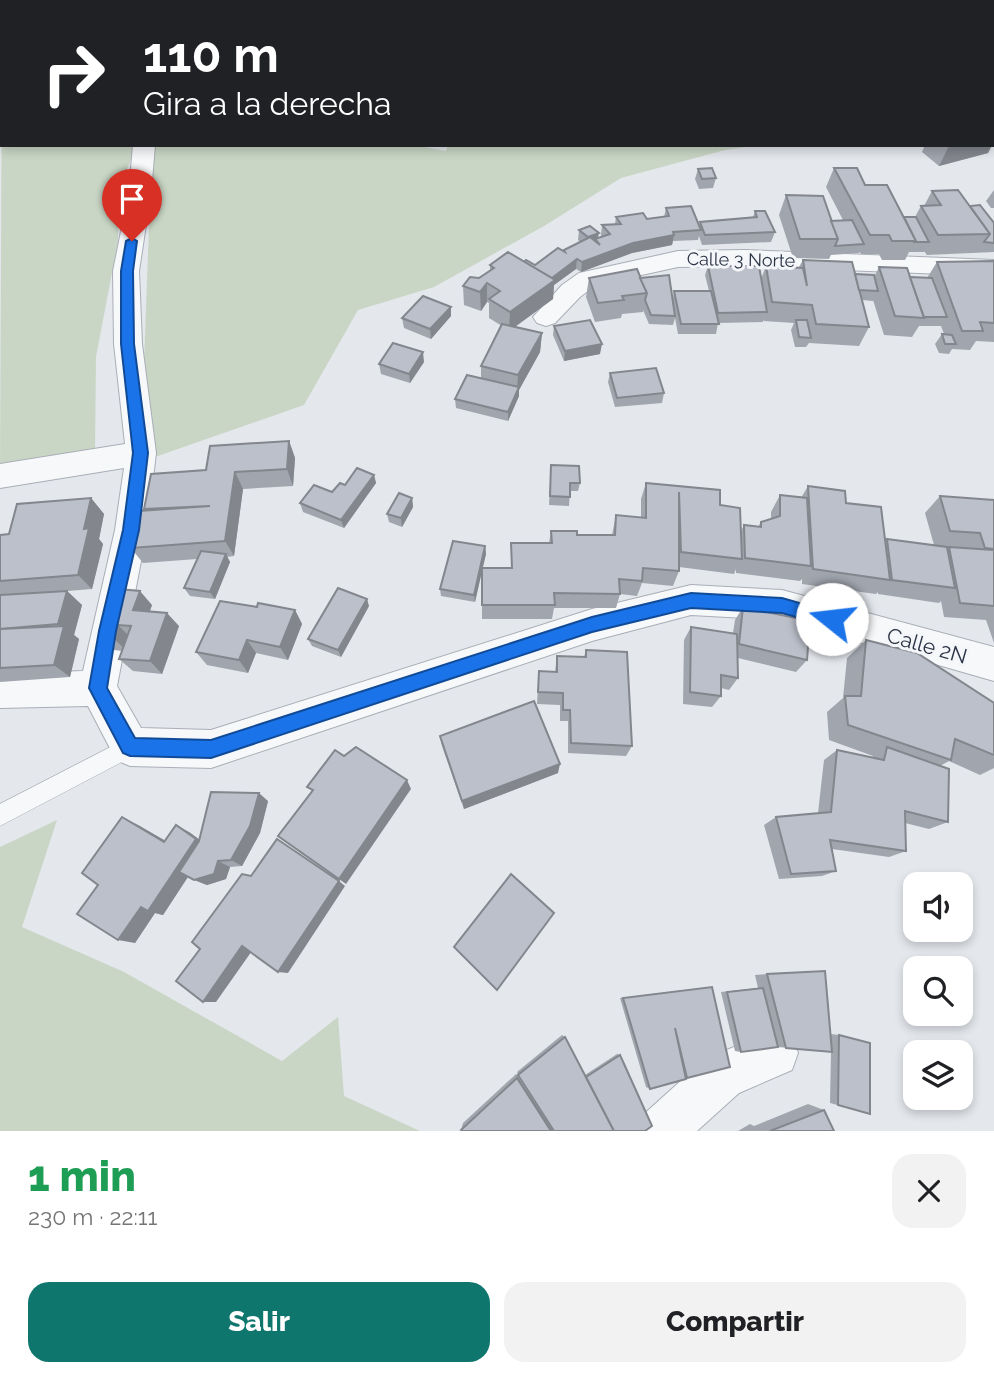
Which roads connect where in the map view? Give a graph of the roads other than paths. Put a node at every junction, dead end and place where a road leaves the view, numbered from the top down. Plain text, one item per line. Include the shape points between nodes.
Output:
1 (144, 147) edge
2 (994, 268) edge
3 (546, 317) dead end
4 (141, 453) junction
5 (0, 476) edge
6 (994, 664) edge
7 (98, 688) junction
8 (0, 691) edge
9 (130, 747) junction
10 (0, 815) edge
11 (775, 1053) edge
12 (661, 1131) edge

1 - 4 street via 127,271 128,344
2 - 3 street, Calle 3 Norte via 678,259 589,279
4 - 5 street
4 - 7 street via 131,530
6 - 9 street, Calle 2N via 782,605 691,600 592,625 211,749
7 - 8 street
7 - 9 street
9 - 10 lane
11 - 12 street via 722,1076

